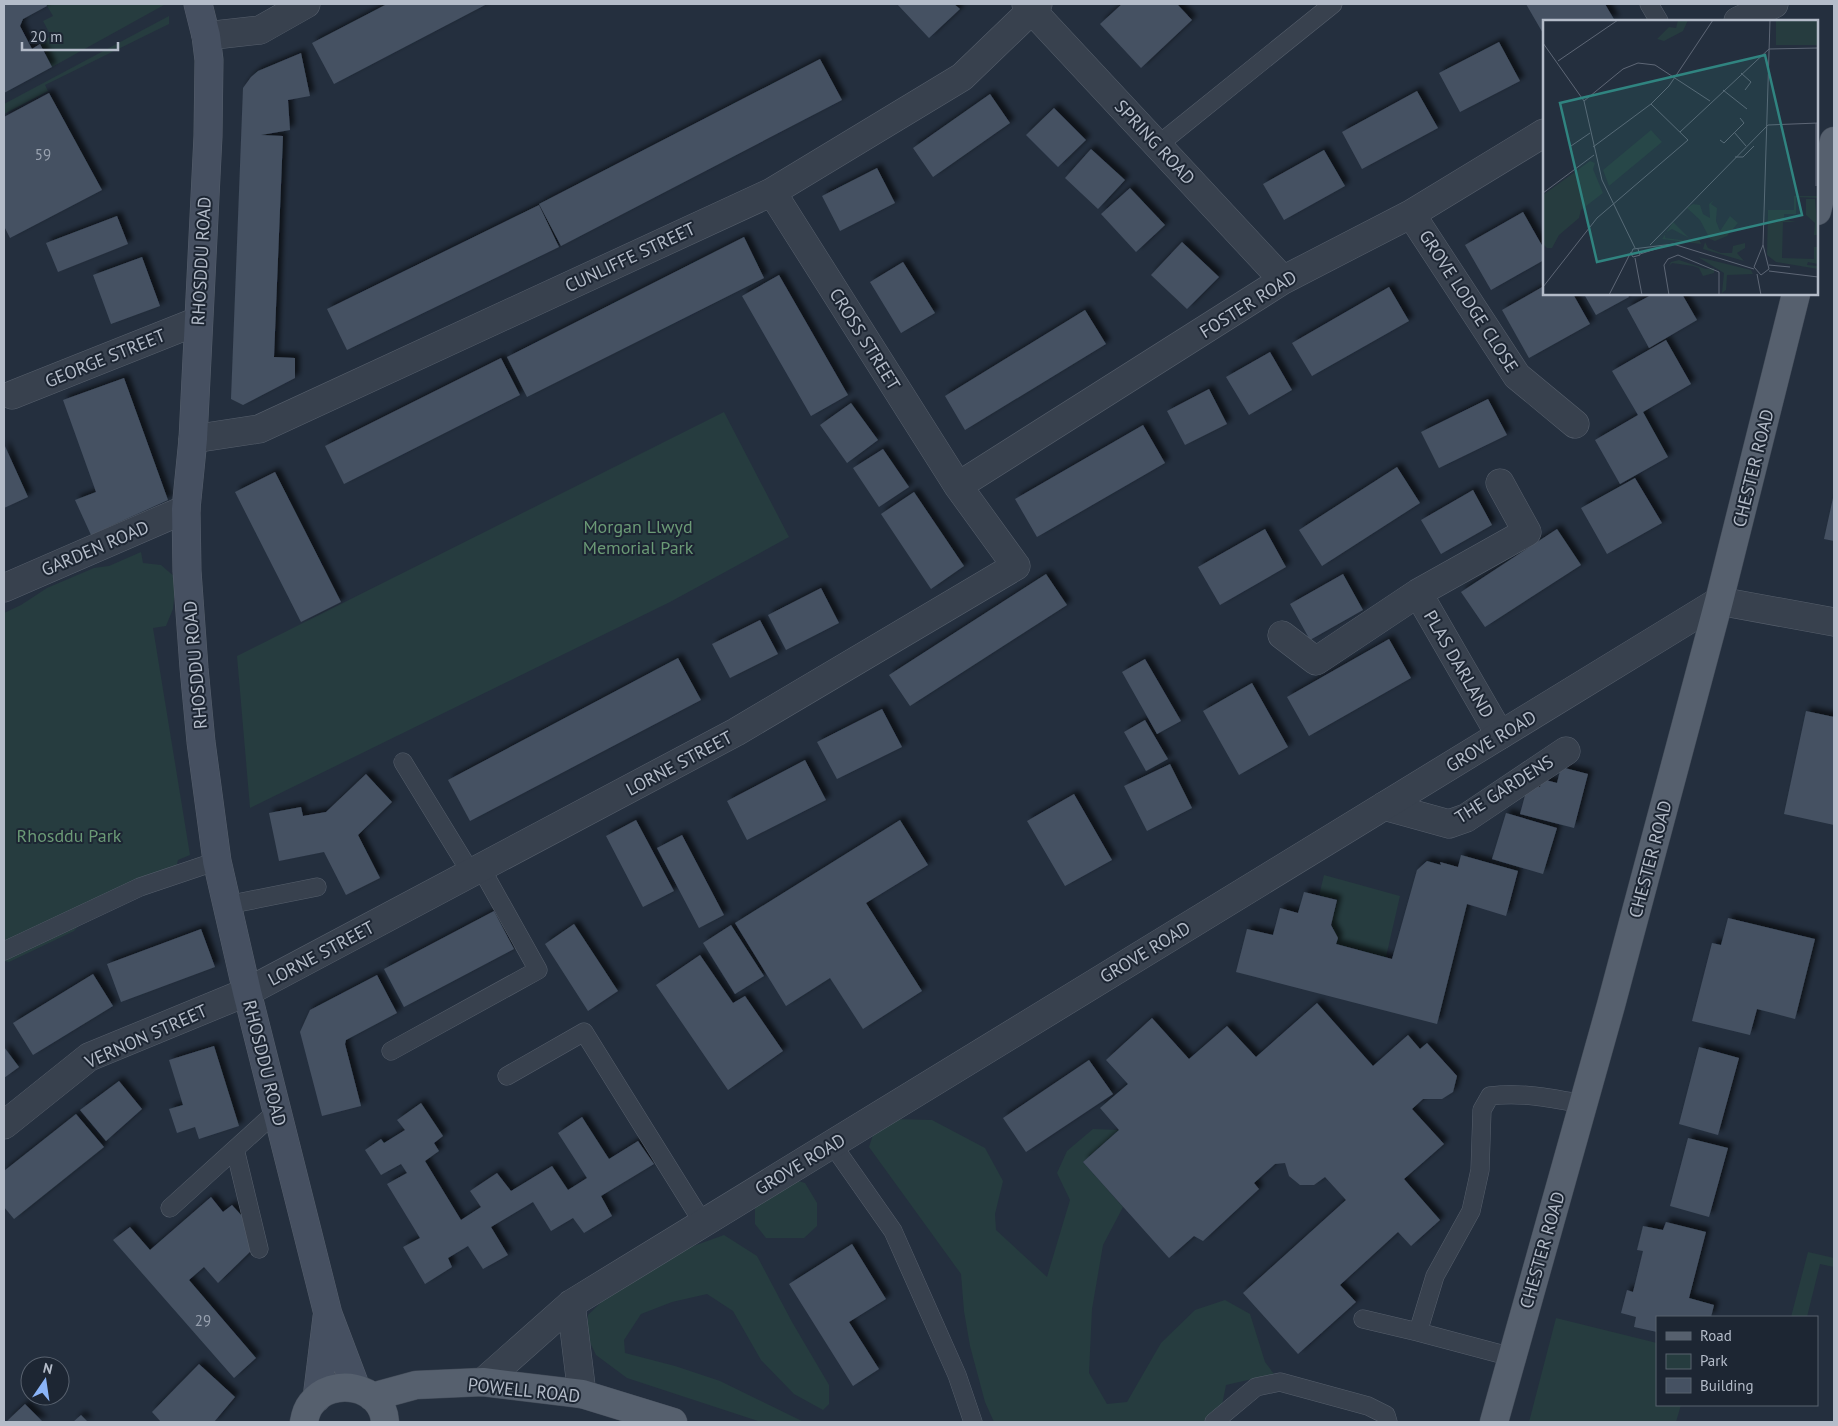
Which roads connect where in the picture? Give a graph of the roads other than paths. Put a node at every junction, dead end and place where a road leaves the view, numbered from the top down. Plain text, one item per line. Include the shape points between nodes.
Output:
1 (198, 4) edge
2 (306, 4) edge
3 (1334, 4) edge
4 (1649, 4) edge
5 (1774, 4) edge
6 (1032, 6) edge
7 (1658, 20) edge
8 (1740, 20) edge
9 (206, 36) junction
10 (1543, 134) edge
11 (1834, 141) edge
12 (1158, 145) junction
13 (772, 192) junction
14 (1818, 207) edge
15 (1412, 214) junction
16 (1283, 280) junction
17 (1796, 295) edge
18 (198, 321) junction
19 (12, 395) dead end
20 (1575, 424) dead end
21 (193, 439) junction
22 (1500, 483) dead end
23 (958, 486) junction
24 (186, 509) junction
25 (4, 588) edge
26 (1418, 594) junction
27 (1720, 601) junction
28 (1834, 622) edge
29 (1282, 635) dead end
30 (1500, 735) junction
31 (1566, 751) dead end
32 (403, 762) dead end
33 (1384, 806) junction
34 (217, 861) junction
35 (476, 871) junction
36 (317, 887) dead end
37 (227, 905) junction
38 (4, 951) edge
39 (247, 992) junction
40 (391, 1051) dead end
41 (507, 1076) dead end
42 (1583, 1104) junction
43 (277, 1111) junction
44 (4, 1125) edge
45 (832, 1144) junction
46 (235, 1148) junction
47 (170, 1208) dead end
48 (704, 1223) junction
49 (259, 1249) dead end
50 (571, 1304) junction
51 (328, 1314) junction
52 (1363, 1319) dead end
53 (1418, 1332) junction
54 (1512, 1357) junction
55 (483, 1382) junction
56 (364, 1392) junction
57 (582, 1394) junction
58 (306, 1413) edge
59 (385, 1422) edge
60 (673, 1422) edge
61 (974, 1422) edge
62 (1214, 1422) edge
63 (1388, 1422) edge
64 (1494, 1422) edge

1 - 9 main road, RHOSDDU ROAD
2 - 9 street via 260,30
3 - 12 lane
4 - 7 lane
5 - 8 street
6 - 12 street, SPRING ROAD
6 - 13 street, CUNLIFFE STREET via 962,77
9 - 18 main road, RHOSDDU ROAD via 209,60 208,136
10 - 15 street, FOSTER ROAD
11 - 14 main road
12 - 16 street, SPRING ROAD
13 - 21 street, CUNLIFFE STREET via 259,429
13 - 23 street, CROSS STREET
15 - 16 street, FOSTER ROAD
15 - 20 street, GROVE LODGE CLOSE via 1517,376
16 - 23 street, FOSTER ROAD
17 - 27 main road, CHESTER ROAD
18 - 19 street, GEORGE STREET
18 - 21 main road, RHOSDDU ROAD
21 - 24 main road, RHOSDDU ROAD
22 - 26 street, PLAS DARLAND via 1527,532
23 - 35 street, LORNE STREET via 1016,566 736,732
24 - 25 street, GARDEN ROAD
24 - 34 main road, RHOSDDU ROAD via 194,668
26 - 29 street, PLAS DARLAND via 1316,661
26 - 30 street, PLAS DARLAND
27 - 28 street
27 - 30 street, GROVE ROAD
27 - 42 main road, CHESTER ROAD
30 - 33 street, GROVE ROAD
31 - 33 street, THE GARDENS via 1466,818 1448,824
32 - 35 lane
33 - 45 street, GROVE ROAD
34 - 37 main road, RHOSDDU ROAD
34 - 38 lane via 140,887
35 - 39 street, LORNE STREET
35 - 40 lane via 538,970
36 - 37 lane
37 - 39 main road, RHOSDDU ROAD
39 - 43 main road, RHOSDDU ROAD
39 - 44 street, VERNON STREET via 89,1057
41 - 48 lane via 584,1032
42 - 53 lane via 1539,1096 1490,1096 1482,1110 1480,1170 1471,1211 1435,1276
42 - 54 main road, CHESTER ROAD
43 - 46 lane
43 - 51 main road, RHOSDDU ROAD
45 - 48 street, GROVE ROAD
45 - 61 lane via 893,1231 957,1375
46 - 47 lane
46 - 49 lane
48 - 50 street, GROVE ROAD
50 - 55 street, GROVE ROAD
50 - 57 street
51 - 56 main road, RHOSDDU ROAD
51 - 58 main road, RHOSDDU ROAD
52 - 53 lane
53 - 54 lane
54 - 64 main road, CHESTER ROAD
55 - 56 main road, POWELL ROAD via 416,1385
55 - 57 main road, POWELL ROAD
56 - 58 main road, RHOSDDU ROAD via 338,1387 325,1392
56 - 59 main road, RHOSDDU ROAD via 380,1407
57 - 60 main road, POWELL ROAD
62 - 63 lane via 1256,1388 1280,1382 1368,1406 1386,1415

